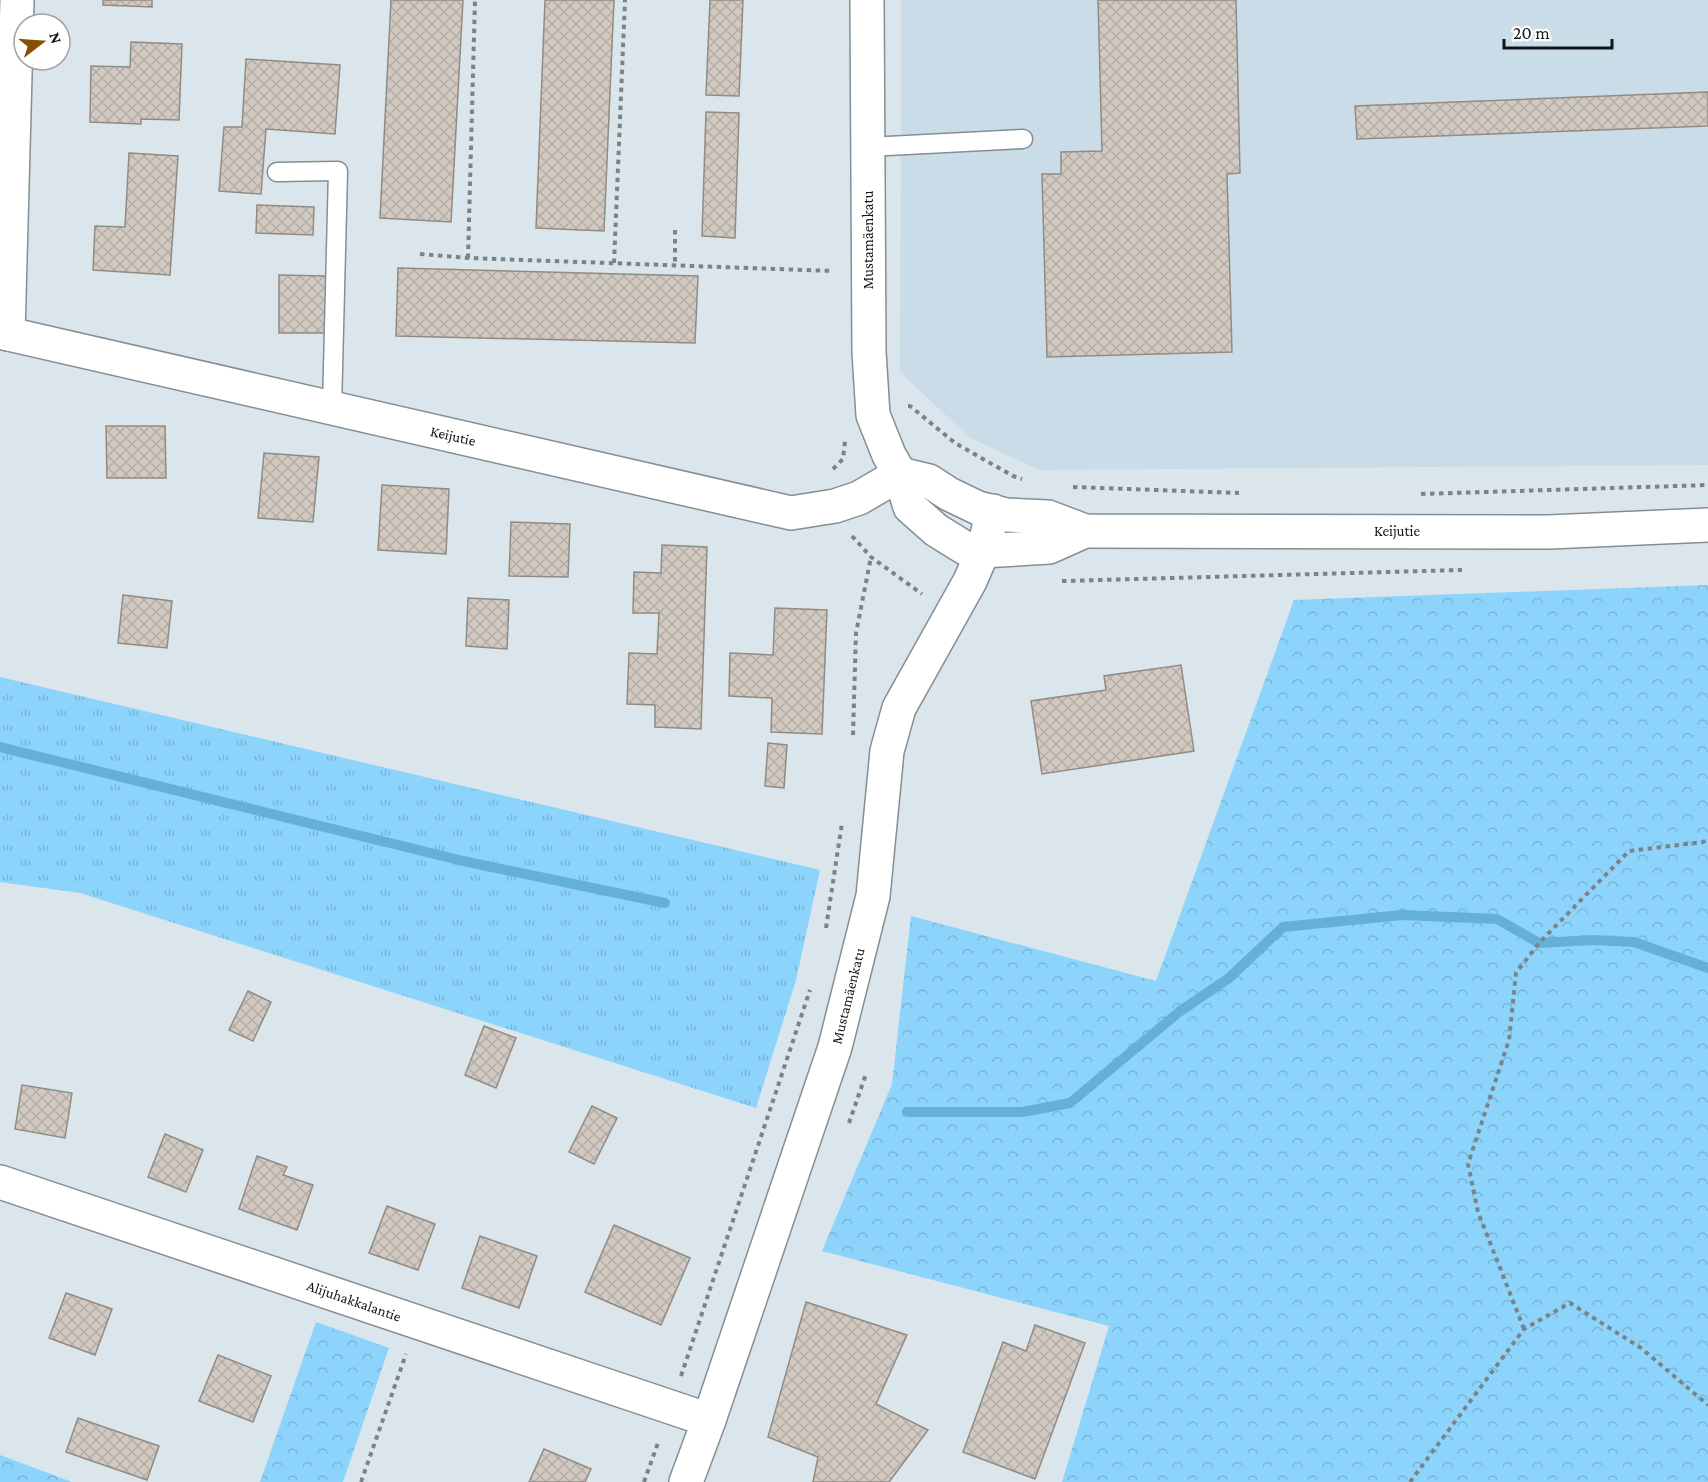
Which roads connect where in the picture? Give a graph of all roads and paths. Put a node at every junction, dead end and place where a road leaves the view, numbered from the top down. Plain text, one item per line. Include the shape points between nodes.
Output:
1 (17, 0) edge
2 (475, 0) edge
3 (625, 0) edge
4 (867, 0) edge
5 (1023, 139) dead end
6 (868, 147) junction
7 (277, 172) dead end
8 (675, 230) dead end
9 (420, 254) dead end
10 (468, 258) junction
11 (614, 263) junction
12 (675, 265) junction
13 (842, 272) dead end
14 (4, 333) edge
15 (332, 408) junction
16 (873, 416) junction
17 (900, 474) junction
18 (1024, 480) dead end
19 (1708, 485) edge
20 (1069, 487) dead end
21 (1245, 494) dead end
22 (1411, 494) dead end
23 (993, 511) junction
24 (1708, 525) edge
25 (1085, 531) junction
26 (983, 551) junction
27 (872, 557) dead end
28 (1472, 569) dead end
29 (1060, 581) dead end
30 (852, 739) dead end
31 (843, 818) dead end
32 (1708, 839) edge
33 (825, 933) dead end
34 (811, 990) dead end
35 (866, 1073) dead end
36 (848, 1128) dead end
37 (0, 1182) edge
38 (417, 1322) junction
39 (1524, 1329) junction
40 (1708, 1405) edge
41 (670, 1407) junction
42 (709, 1420) junction
43 (361, 1482) edge
44 (644, 1482) edge
45 (686, 1482) edge
46 (1410, 1482) edge

1 - 14 street
2 - 10 path
3 - 11 path
4 - 6 street, Mustamäenkatu
5 - 6 lane
6 - 16 street, Mustamäenkatu
7 - 15 lane via 338,171
8 - 12 path
9 - 10 path
10 - 11 path
11 - 12 path
12 - 13 path
14 - 15 street, Keijutie
15 - 17 street, Keijutie via 791,513 859,498
16 - 17 street, Mustamäenkatu
16 - 18 path via 910,406 955,443
17 - 23 street, Keijutie via 929,481 978,508
17 - 26 street, Keijutie via 910,507 965,548
19 - 22 path
20 - 21 path
23 - 25 street, Keijutie via 1048,517
23 - 26 street, Mustamäenkatu
24 - 25 street, Keijutie via 1549,532
25 - 26 street, Keijutie via 1048,547
26 - 42 street, Mustamäenkatu via 962,597 899,708 887,751 873,897 835,1047
27 - 30 path via 856,633
28 - 29 path
31 - 33 path
32 - 39 path via 1629,851 1539,943 1516,973 1509,1040 1468,1164 1478,1212
34 - 41 path
35 - 36 path
37 - 38 street, Alijuhakkalantie
38 - 41 street, Alijuhakkalantie
38 - 43 path
39 - 40 path via 1570,1302 1641,1348
39 - 46 path
41 - 42 street, Alijuhakkalantie
41 - 44 path
42 - 45 street, Mustamäenkatu

